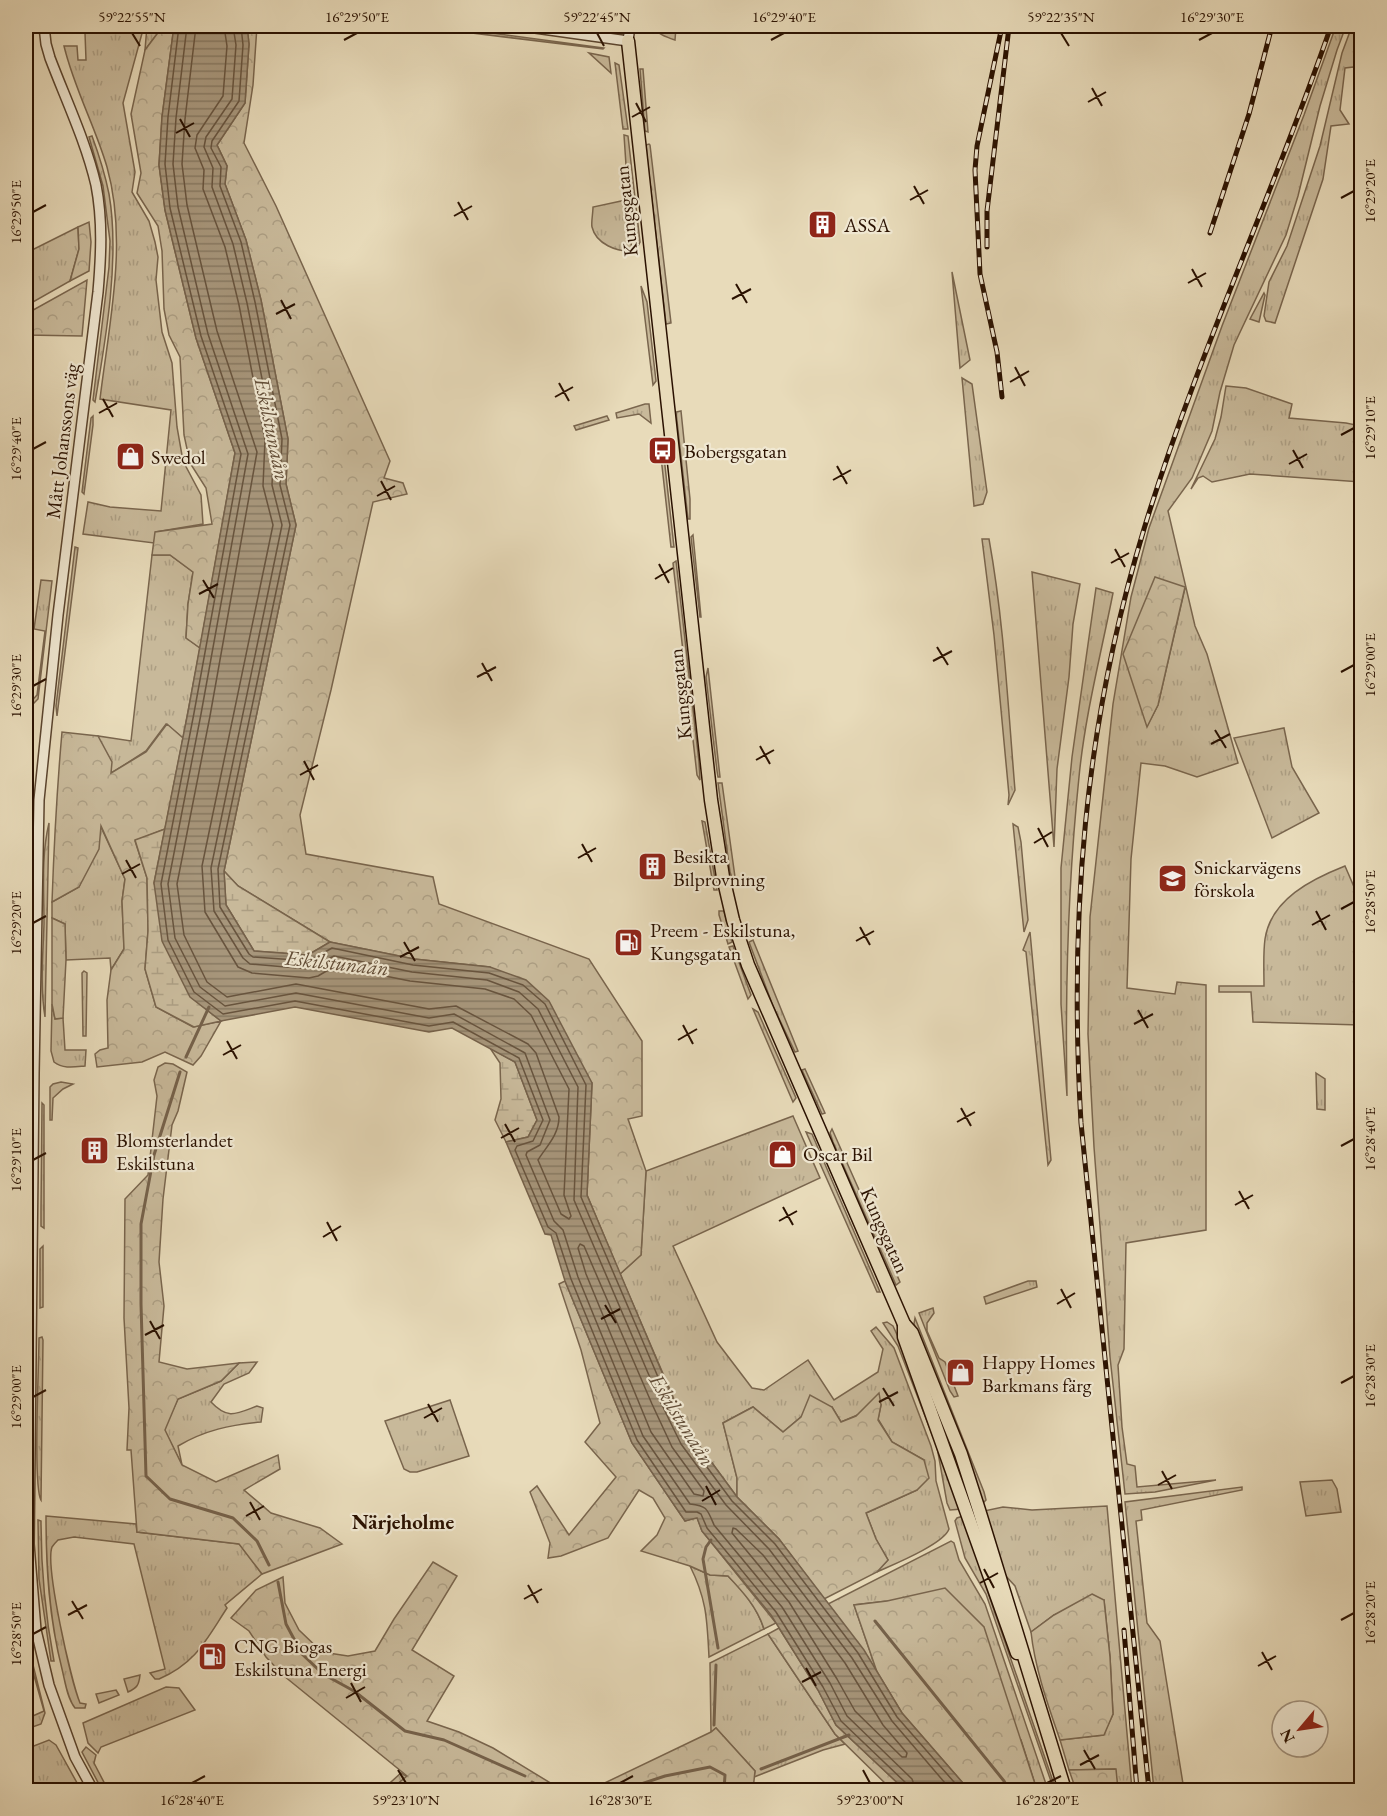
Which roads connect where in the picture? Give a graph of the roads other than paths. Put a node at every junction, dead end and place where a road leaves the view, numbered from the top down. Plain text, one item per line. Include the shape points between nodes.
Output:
1 (521, 26) edge
2 (630, 26) edge
3 (44, 27) edge
4 (628, 41) junction
5 (93, 1791) edge
6 (1065, 1791) edge

1 - 4 street
2 - 4 street, Kungsgatan
3 - 5 street, Mått Johanssons väg via 50,58 96,184 101,256 39,800 29,1544 36,1630 49,1685 75,1757
4 - 6 main road, Kungsgatan via 708,770 733,920 762,1000 904,1324 904,1337

